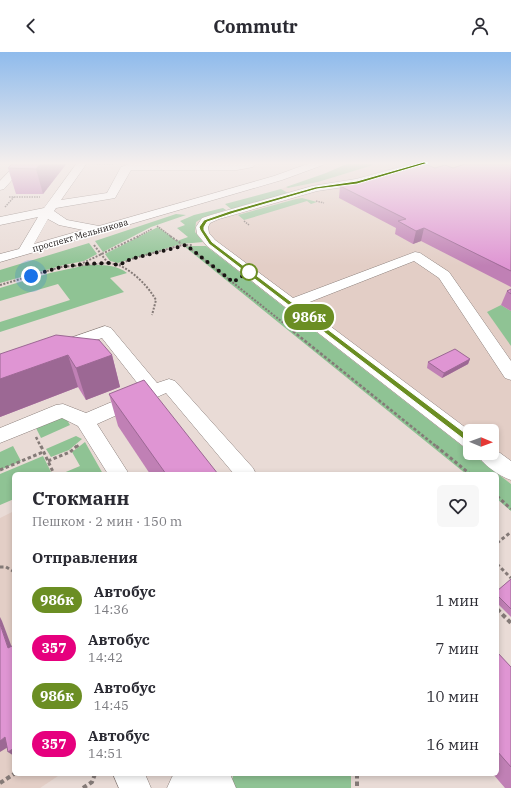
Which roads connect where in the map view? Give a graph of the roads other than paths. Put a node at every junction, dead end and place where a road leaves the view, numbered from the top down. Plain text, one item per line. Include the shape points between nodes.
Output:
1 (58, 197) edge
2 (104, 197) edge
3 (211, 197) edge
4 (285, 197) edge
5 (50, 208) junction
6 (0, 221) edge
7 (101, 229) junction
8 (24, 251) junction
9 (0, 258) edge
10 (291, 304) junction
11 (47, 352) edge
12 (511, 374) edge
13 (154, 392) junction
14 (89, 427) junction
15 (0, 436) edge
16 (463, 436) edge
17 (495, 460) edge
18 (118, 472) edge
19 (244, 472) edge
20 (511, 472) edge
21 (130, 776) edge
22 (198, 776) edge
23 (213, 776) edge
24 (135, 788) edge
25 (183, 788) edge
26 (220, 788) edge

1 - 5 street
2 - 5 street
3 - 7 street, проспект Мельникова
4 - 10 street via 206,221 202,230 210,243
5 - 6 street
5 - 7 street via 57,220 67,225
5 - 8 street
7 - 8 street, проспект Мельникова
8 - 9 street, проспект Мельникова
10 - 12 street via 415,256 446,279
10 - 16 street
11 - 13 street via 105,331
13 - 14 street
13 - 19 street via 169,385
14 - 15 street via 63,410
14 - 18 street
17 - 20 street
21 - 24 street
22 - 25 street
23 - 26 street

